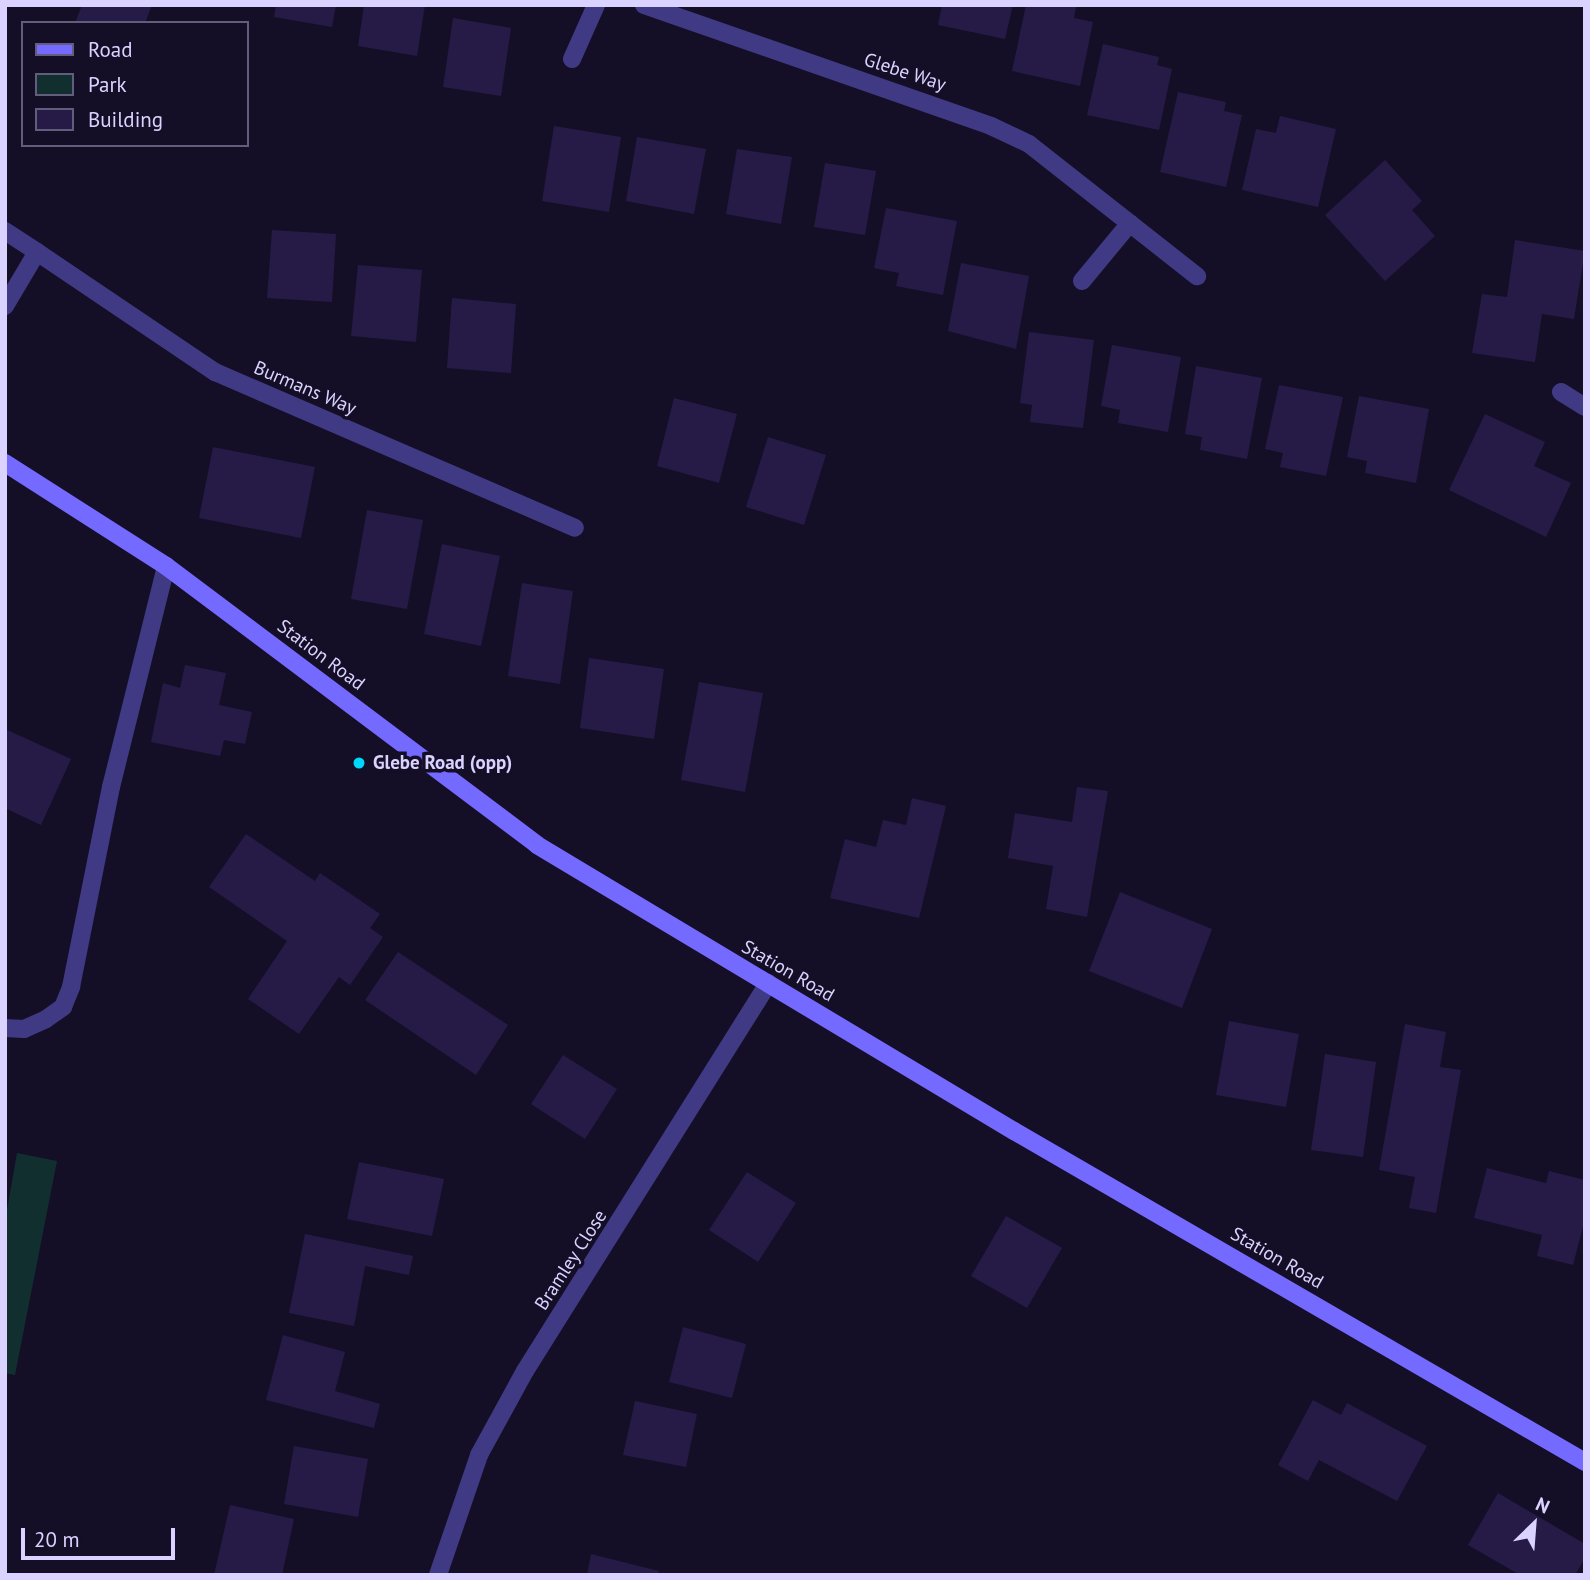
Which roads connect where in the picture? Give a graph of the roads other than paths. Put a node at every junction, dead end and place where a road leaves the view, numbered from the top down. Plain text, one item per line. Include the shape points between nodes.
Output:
1 (596, 5) edge
2 (644, 5) edge
3 (572, 59) dead end
4 (1129, 223) junction
5 (5, 232) edge
6 (37, 252) junction
7 (1197, 276) dead end
8 (1082, 281) dead end
9 (5, 306) edge
10 (1561, 392) dead end
11 (1585, 407) edge
12 (5, 463) edge
13 (575, 528) dead end
14 (166, 566) junction
15 (768, 983) junction
16 (5, 1028) edge
17 (1585, 1462) edge
18 (438, 1575) edge

1 - 3 street
2 - 4 street, Glebe Way via 991,126 1029,145
4 - 7 street, Glebe Way
4 - 8 street
5 - 6 street, Burmans Way
6 - 9 street
6 - 13 street, Burmans Way via 215,373
10 - 11 street
12 - 14 street, Station Road
14 - 15 street, Station Road via 537,845
14 - 16 street via 111,787 71,987 63,1007 46,1019 24,1029
15 - 17 street, Station Road
15 - 18 street, Bramley Close via 525,1371 479,1455

